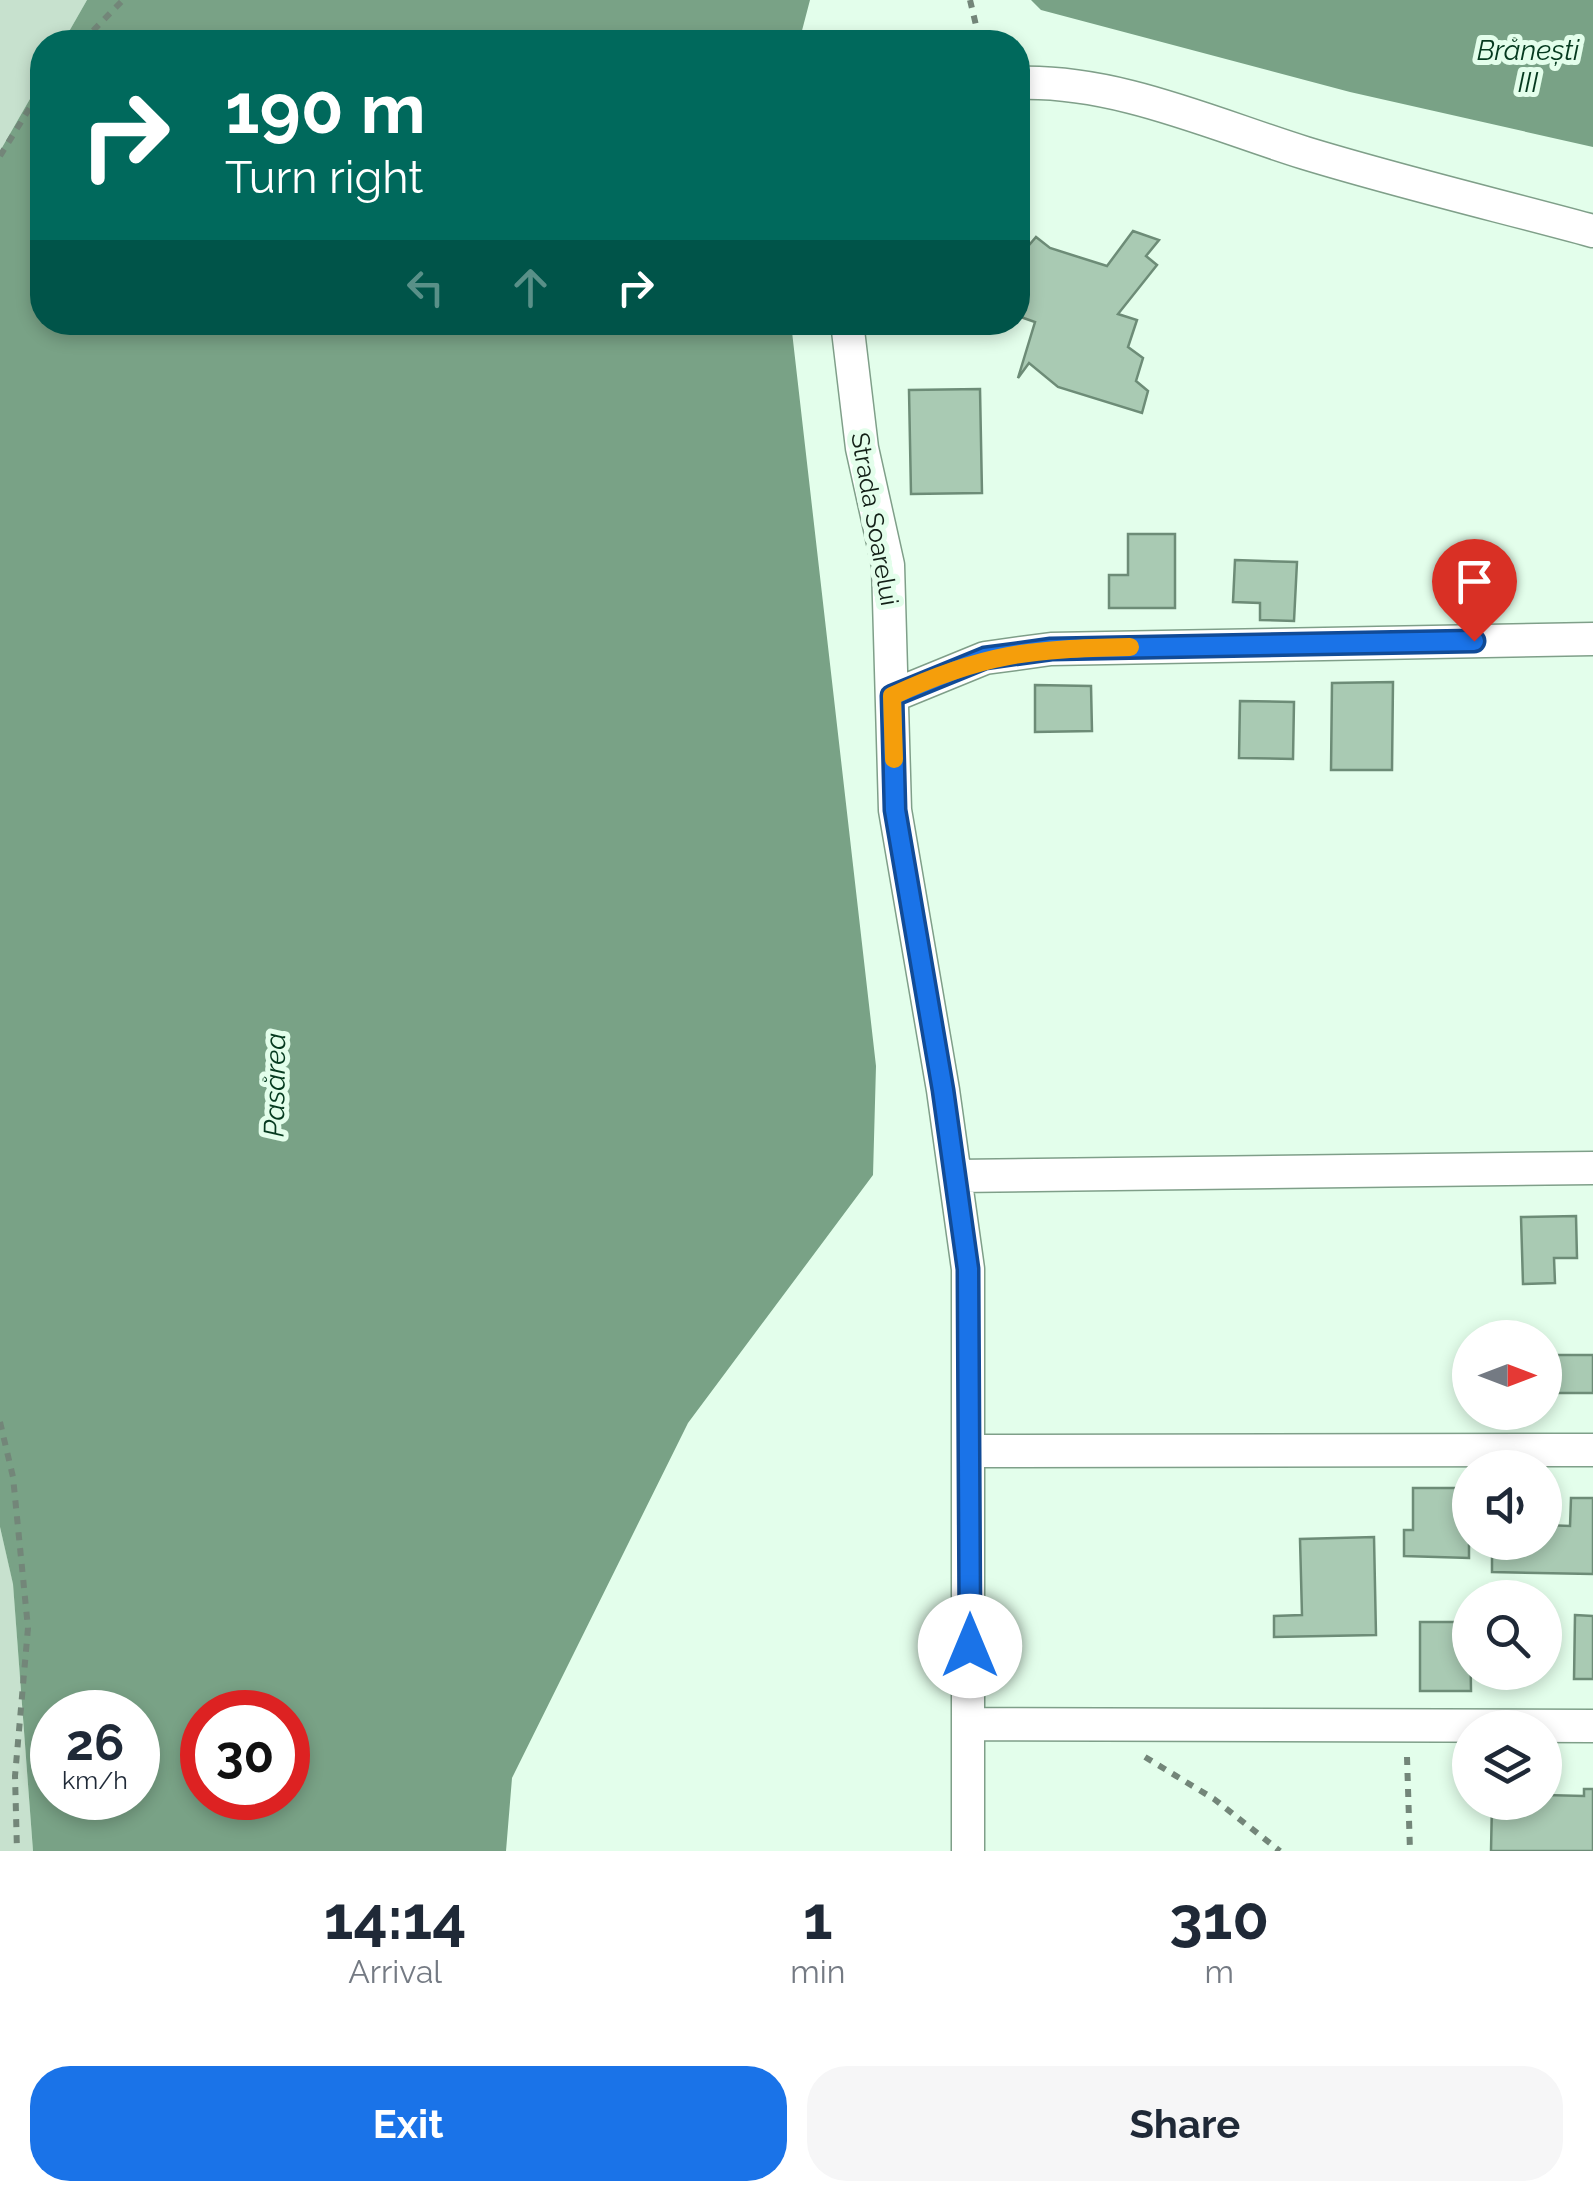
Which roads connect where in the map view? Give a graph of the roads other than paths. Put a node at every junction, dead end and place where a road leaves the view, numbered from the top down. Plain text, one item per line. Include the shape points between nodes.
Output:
1 (1030, 83) edge
2 (1593, 231) edge
3 (849, 335) edge
4 (1593, 638) edge
5 (892, 696) junction
6 (1593, 1168) edge
7 (956, 1176) junction
8 (1593, 1450) edge
9 (970, 1451) junction
10 (970, 1724) junction
11 (1593, 1726) edge
12 (968, 1851) edge

1 - 2 street via 1059,82 1166,107 1308,154
3 - 5 street, Strada Soarelui via 862,448 888,565
4 - 5 street via 1051,649 985,658
5 - 7 street, Strada Soarelui via 895,810
6 - 7 street
7 - 9 street, Strada Soarelui via 968,1269
8 - 9 street
9 - 10 street, Strada Soarelui
10 - 11 street
10 - 12 street, Strada Soarelui

